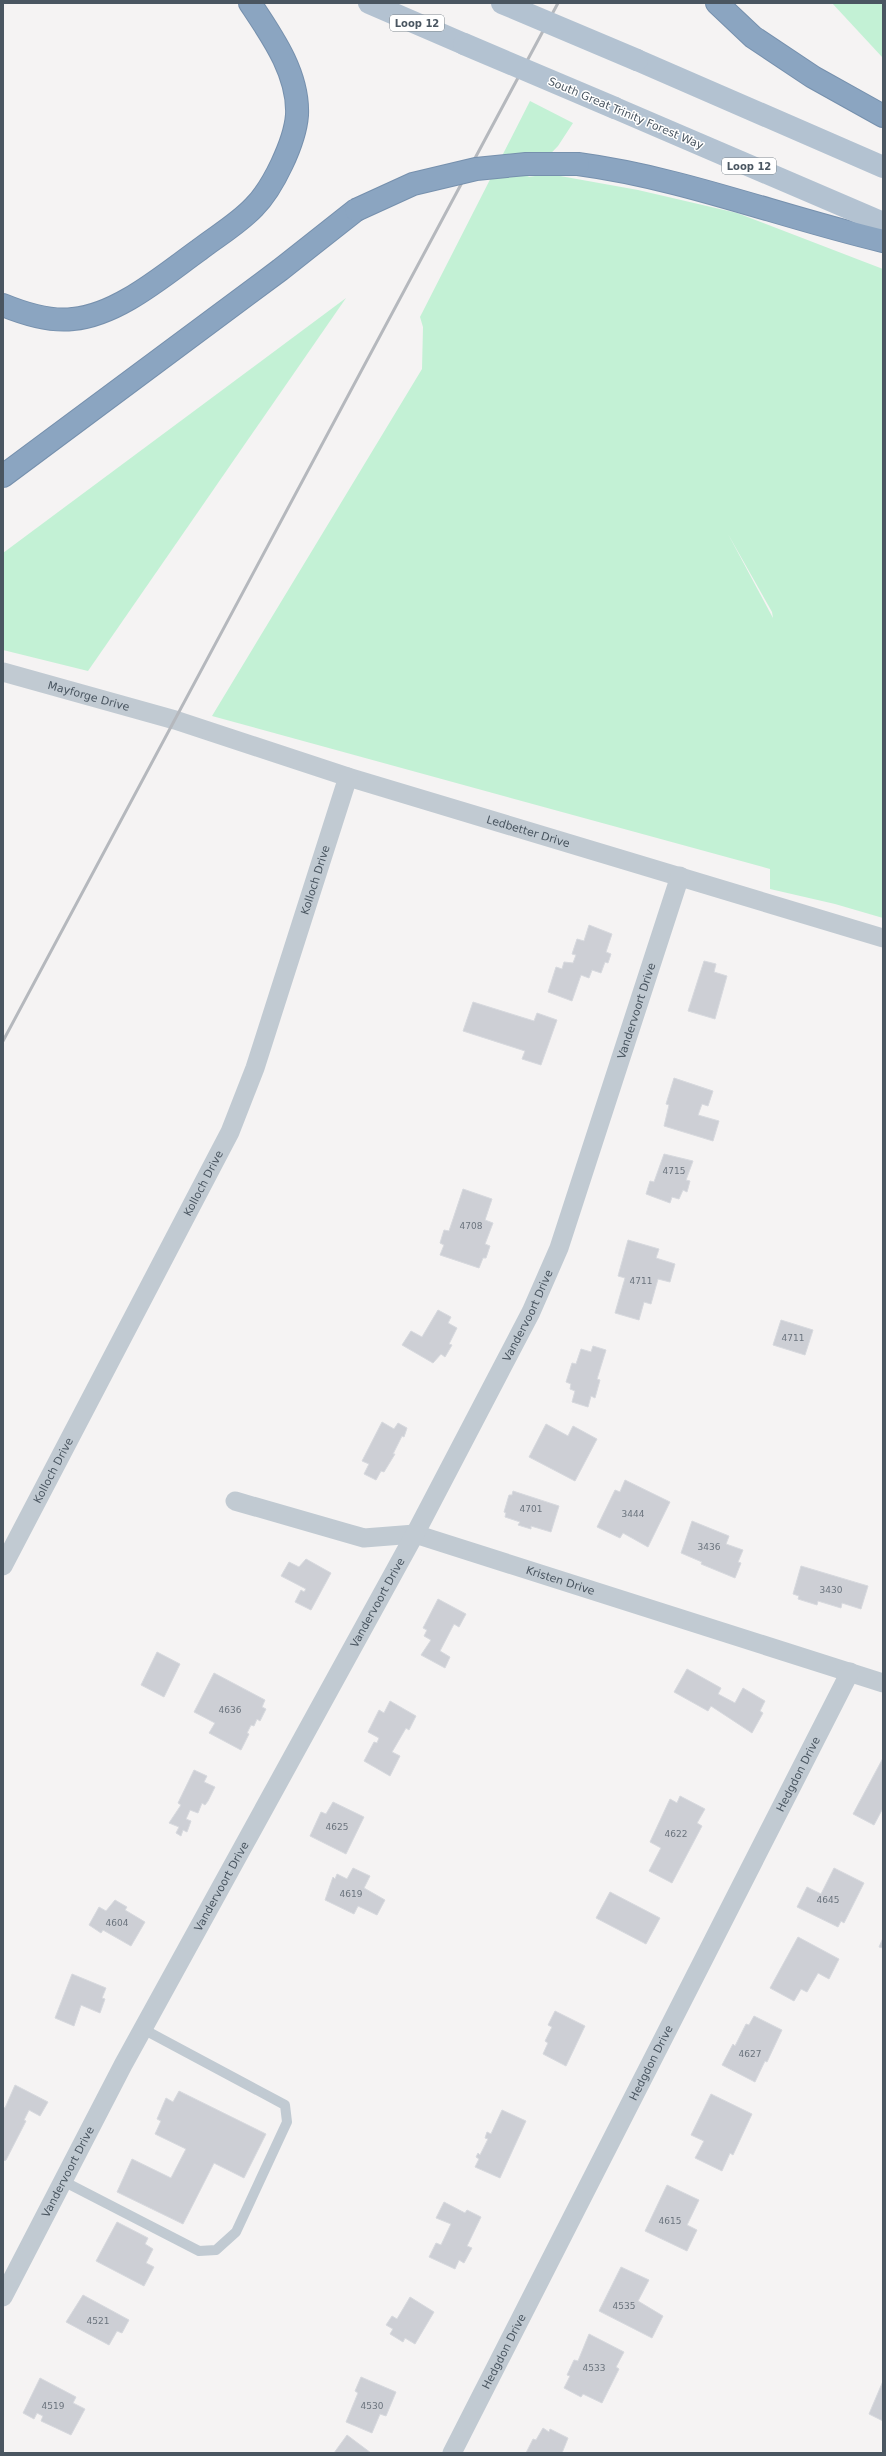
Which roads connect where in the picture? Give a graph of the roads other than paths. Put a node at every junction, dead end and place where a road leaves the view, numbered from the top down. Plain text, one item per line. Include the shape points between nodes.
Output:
1 (250, 3) edge
2 (369, 3) edge
3 (502, 3) edge
4 (717, 3) edge
5 (883, 116) edge
6 (883, 167) edge
7 (883, 223) edge
8 (883, 241) edge
9 (3, 305) edge
10 (3, 476) edge
11 (3, 672) edge
12 (175, 720) joint
13 (348, 777) junction
14 (680, 876) junction
15 (883, 938) edge
16 (235, 1501) dead end
17 (415, 1534) junction
18 (3, 1566) edge
19 (850, 1672) junction
20 (883, 1683) edge
21 (143, 2029) junction
22 (63, 2181) junction
23 (3, 2297) edge
24 (452, 2453) edge

1 - 9 highway via 273,38 295,86 297,115 282,162 269,188 254,207 138,294 100,312 74,319 48,318 20,312
2 - 7 main road, South Great Trinity Forest Way / Loop 12, bridge
3 - 6 main road, bridge
4 - 5 highway via 753,37 813,77
8 - 10 highway, bridge via 827,228 674,182 578,164 526,164 476,169 413,184 356,210 280,270
11 - 12 street, Mayforge Drive
12 - 13 street, Ledbetter Drive
13 - 14 street, Ledbetter Drive
13 - 18 street, Kolloch Drive via 255,1068 230,1132
14 - 15 street, Ledbetter Drive
14 - 17 street, Vandervoort Drive via 559,1248 531,1312
16 - 17 street, Kristen Drive via 364,1538
17 - 19 street, Kristen Drive
17 - 21 street, Vandervoort Drive
19 - 20 street, Kristen Drive
19 - 24 street, Hedgdon Drive
21 - 22 street, Vandervoort Drive
21 - 22 lane via 285,2105 287,2122 236,2232 216,2250 199,2251
22 - 23 street, Vandervoort Drive

